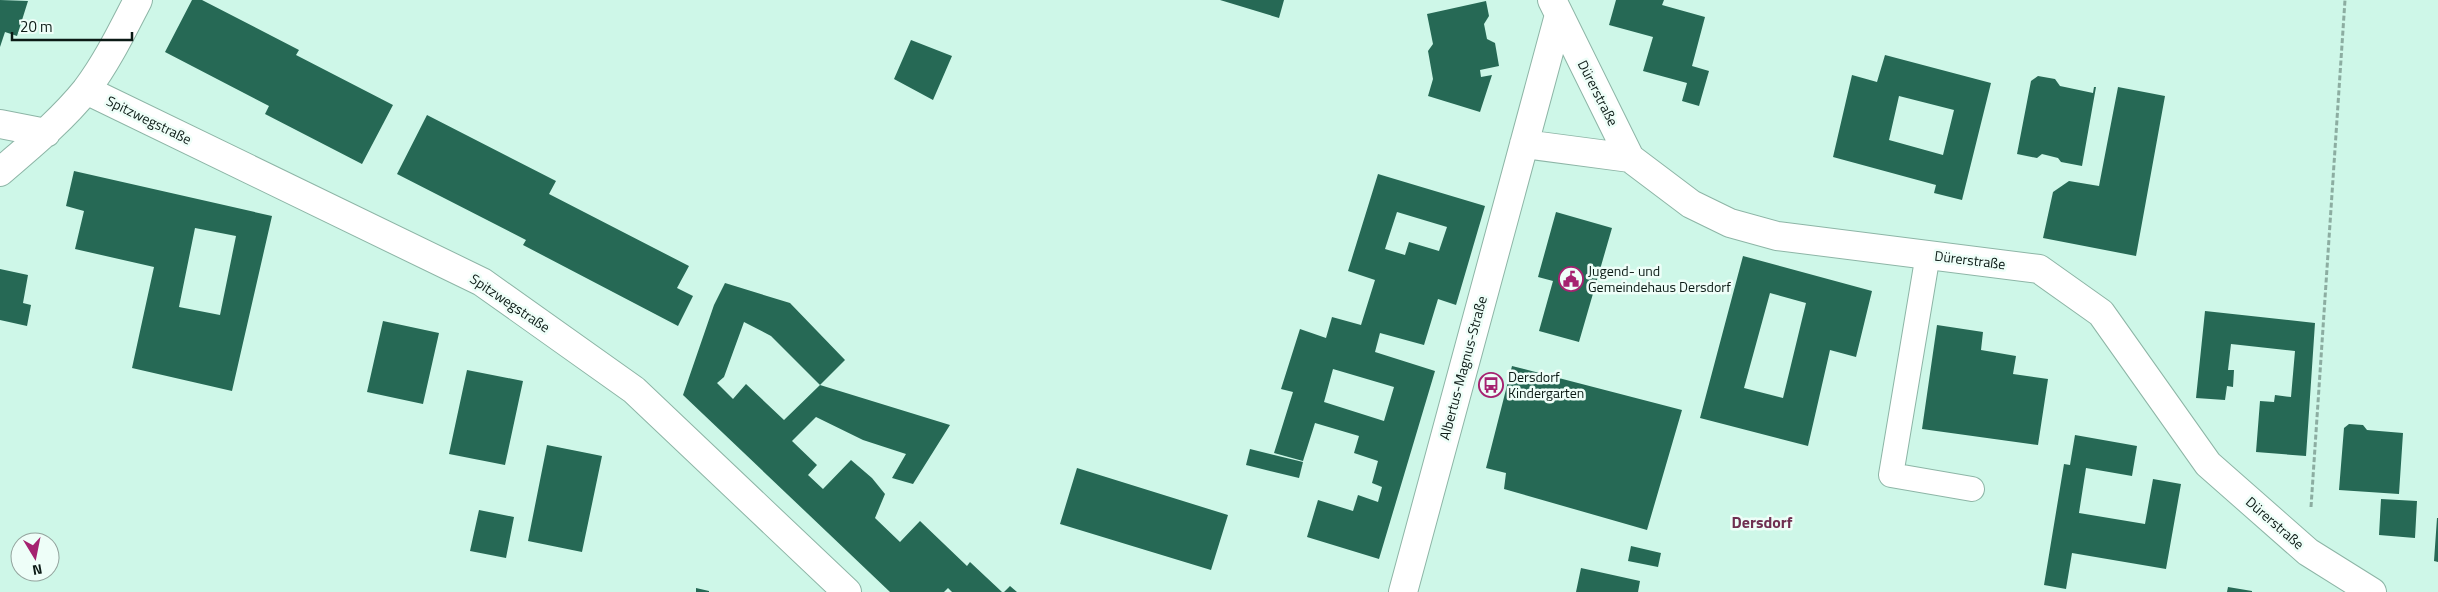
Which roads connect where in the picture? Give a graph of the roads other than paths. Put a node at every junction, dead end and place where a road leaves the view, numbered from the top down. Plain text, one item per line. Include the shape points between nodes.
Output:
1 (138, 0) edge
2 (1556, 8) edge
3 (86, 90) junction
4 (0, 124) edge
5 (46, 132) junction
6 (1524, 144) junction
7 (1630, 158) junction
8 (0, 172) edge
9 (1928, 254) junction
10 (1972, 489) dead end
11 (847, 592) edge
12 (1403, 592) edge
13 (2372, 592) edge

1 - 3 street via 116,44
2 - 6 street, Albertus-Magnus-Straße
2 - 7 street, Dürerstraße
3 - 5 street
3 - 11 street, Spitzwegstraße via 482,282 634,390
4 - 5 street
5 - 8 street
6 - 7 street
6 - 12 street, Albertus-Magnus-Straße
7 - 9 street, Dürerstraße via 1691,204 1730,223 1777,236
9 - 10 lane via 1891,475
9 - 13 street, Dürerstraße via 2039,269 2102,314 2208,464 2308,552

